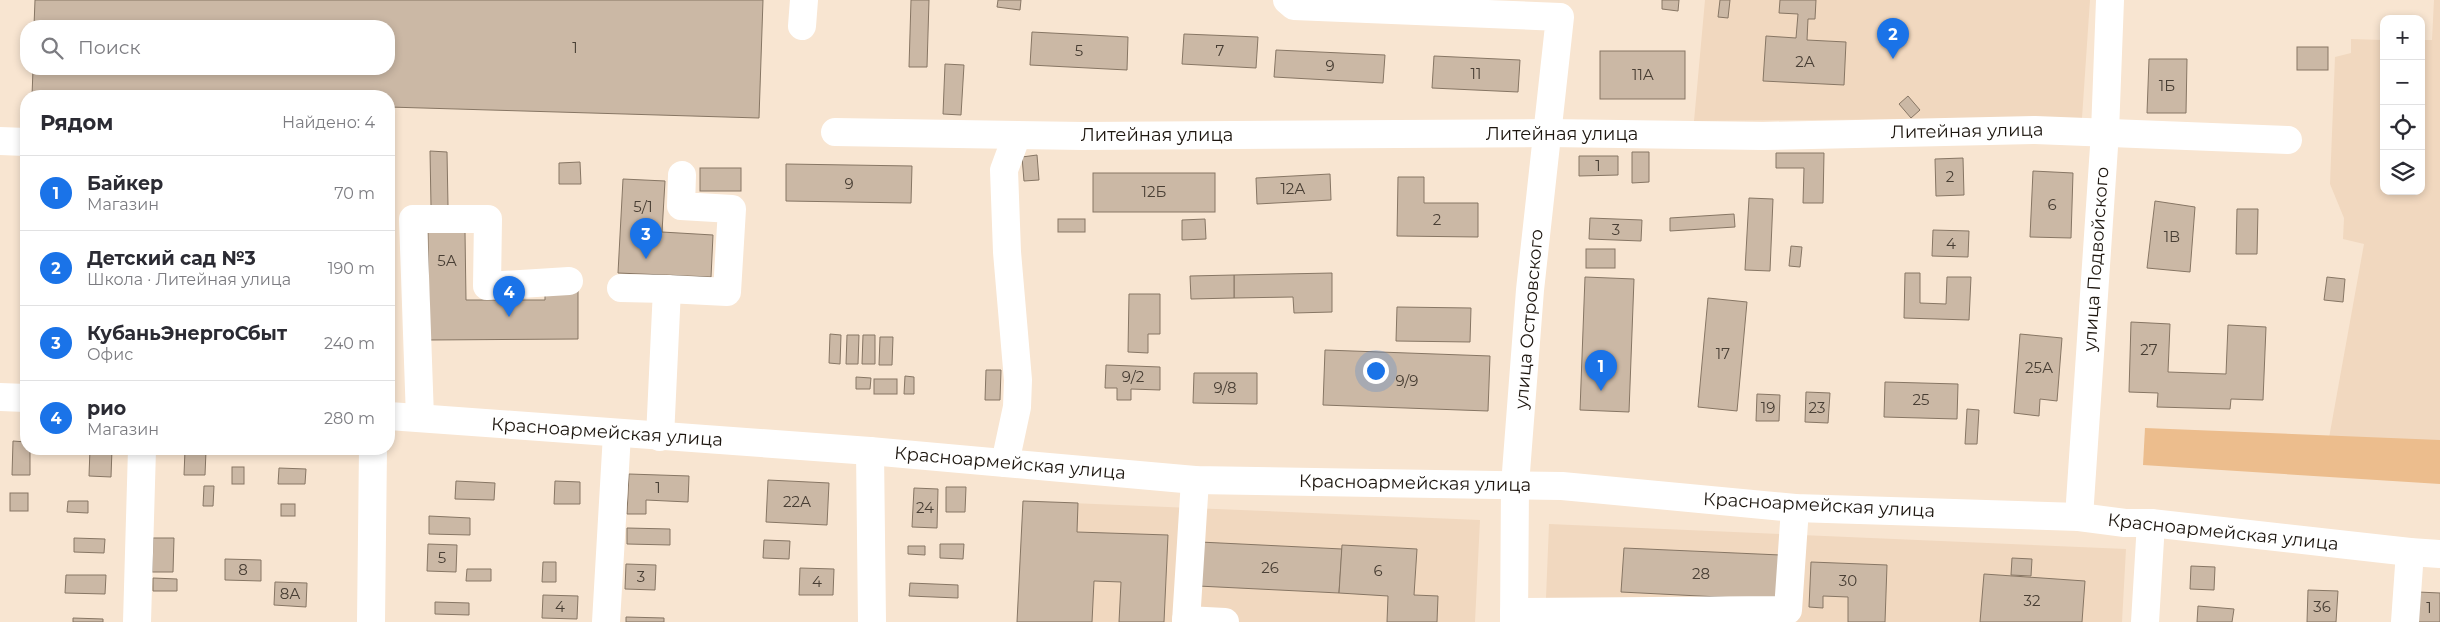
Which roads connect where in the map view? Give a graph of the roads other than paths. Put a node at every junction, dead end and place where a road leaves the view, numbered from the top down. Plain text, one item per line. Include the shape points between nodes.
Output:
1 (1287, 0) edge
2 (2110, 0) edge
3 (835, 132) dead end
4 (2105, 132) junction
5 (1548, 133) junction
6 (1017, 135) junction
7 (2288, 140) dead end
8 (0, 141) edge
9 (20, 142) edge
10 (682, 175) dead end
11 (570, 281) dead end
12 (621, 288) dead end
13 (668, 289) junction
14 (0, 396) edge
15 (20, 398) edge
16 (395, 416) edge
17 (420, 418) junction
18 (617, 434) junction
19 (660, 437) junction
20 (870, 451) junction
21 (142, 455) edge
22 (373, 455) edge
23 (1005, 462) junction
24 (1195, 480) junction
25 (1516, 485) junction
26 (1795, 508) junction
27 (2079, 518) junction
28 (2151, 523) junction
29 (2410, 552) junction
30 (2440, 554) edge
31 (1514, 617) edge
32 (1186, 621) edge
33 (137, 622) edge
34 (371, 622) edge
35 (606, 622) edge
36 (872, 622) edge
37 (1225, 622) edge
38 (2145, 622) edge
39 (2405, 622) edge

1 - 5 street, улица Островского via 1294,6 1560,17
2 - 4 street, улица Подвойского
3 - 6 street, Литейная улица
4 - 5 street, Литейная улица via 1960,130 1763,136
4 - 7 street, Литейная улица
4 - 27 street, улица Подвойского
5 - 6 street, Литейная улица
5 - 25 street, улица Островского via 1530,290
6 - 23 street via 1004,170 1018,380 1017,407
8 - 9 street
10 - 13 street via 681,206 732,209 727,292
11 - 17 street via 487,286 488,219 413,219
12 - 13 street
13 - 19 street
14 - 15 street
16 - 17 street, Красноармейская улица
17 - 18 street, Красноармейская улица
18 - 19 street, Красноармейская улица
18 - 35 street
19 - 20 street, Красноармейская улица
20 - 23 street, Красноармейская улица
20 - 36 street
21 - 33 street
22 - 34 street
23 - 24 street, Красноармейская улица
24 - 25 street, Красноармейская улица
24 - 32 street
25 - 26 street, Красноармейская улица via 1562,486
25 - 31 street, улица Островского
26 - 27 street, Красноармейская улица
26 - 31 street via 1788,610
27 - 28 street, Красноармейская улица
28 - 29 street, Красноармейская улица
28 - 38 street
29 - 30 street, Красноармейская улица
29 - 39 street
32 - 37 street

